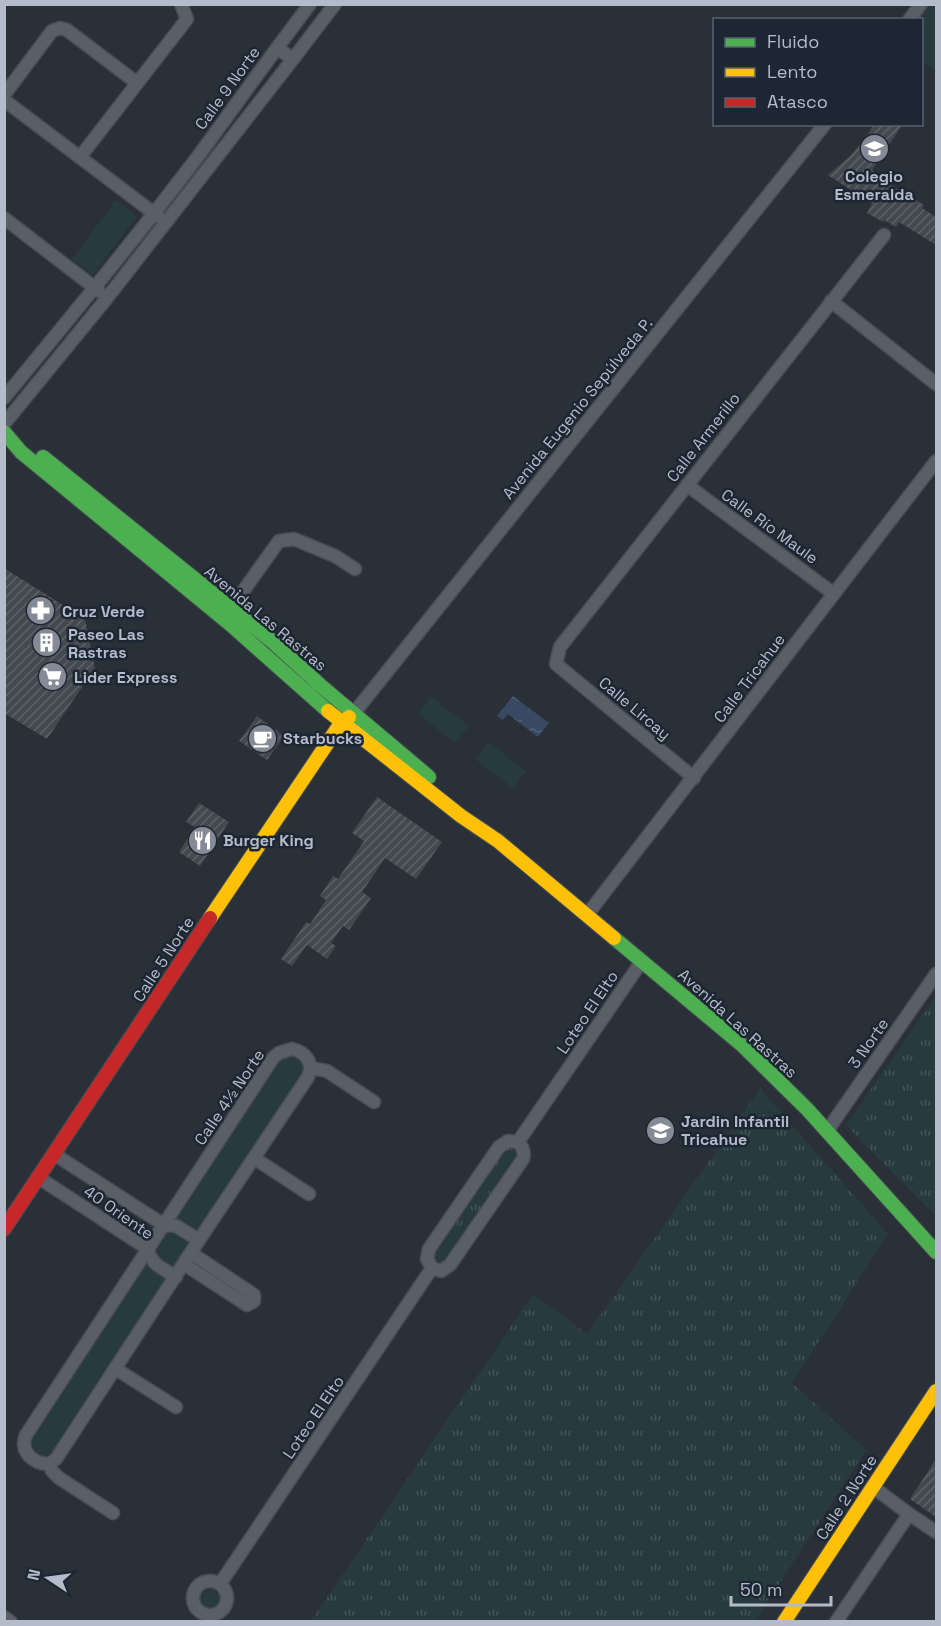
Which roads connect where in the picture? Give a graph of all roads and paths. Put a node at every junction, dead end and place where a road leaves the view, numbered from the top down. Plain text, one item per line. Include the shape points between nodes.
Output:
1 (181, 4) edge
2 (310, 4) edge
3 (335, 4) edge
4 (921, 4) edge
5 (910, 18) edge
6 (277, 48) junction
7 (293, 59) junction
8 (137, 83) junction
9 (4, 95) edge
10 (4, 100) edge
11 (823, 126) edge
12 (199, 154) junction
13 (80, 157) junction
14 (211, 164) junction
15 (153, 213) junction
16 (4, 218) edge
17 (166, 222) junction
18 (884, 236) dead end
19 (95, 288) junction
20 (107, 298) junction
21 (831, 301) junction
22 (46, 348) junction
23 (58, 358) junction
24 (936, 384) edge
25 (4, 398) edge
26 (4, 424) edge
27 (4, 431) edge
28 (936, 460) edge
29 (687, 485) junction
30 (355, 569) dead end
31 (834, 594) junction
32 (231, 608) junction
33 (556, 664) joint
34 (354, 712) junction
35 (341, 723) junction
36 (694, 778) junction
37 (498, 841) junction
38 (587, 915) junction
39 (642, 961) junction
40 (936, 974) edge
41 (311, 1068) junction
42 (374, 1102) dead end
43 (827, 1131) junction
44 (518, 1142) junction
45 (54, 1154) junction
46 (254, 1158) junction
47 (39, 1178) junction
48 (309, 1194) dead end
49 (164, 1225) junction
50 (4, 1229) edge
51 (199, 1240) junction
52 (148, 1249) junction
53 (936, 1252) edge
54 (191, 1253) junction
55 (184, 1264) junction
56 (432, 1268) junction
57 (176, 1277) junction
58 (116, 1369) junction
59 (936, 1390) edge
60 (176, 1407) dead end
61 (49, 1464) junction
62 (873, 1487) junction
63 (113, 1513) dead end
64 (909, 1514) junction
65 (936, 1532) edge
66 (220, 1584) dead end
67 (4, 1617) edge
68 (11, 1622) edge
69 (784, 1622) edge
70 (836, 1622) edge

1 - 8 street via 187,19
2 - 6 street
3 - 7 street
4 - 5 street
6 - 7 street, Calle 9 Norte
6 - 12 street, Calle 9 Norte
7 - 14 street, Calle 9 Norte
8 - 9 street via 60,28 52,31
8 - 13 street
10 - 13 street
11 - 34 street, Avenida Eugenio Sepúlveda P.
12 - 14 street
12 - 15 street, Calle 9 Norte
13 - 15 street
14 - 17 street, Calle 9 Norte
15 - 17 street
15 - 19 street, Calle 9 Norte
16 - 19 street
17 - 20 street, Calle 9 Norte
18 - 21 street, Calle Armerillo
19 - 20 street
19 - 22 street, Calle 9 Norte
20 - 23 street, Calle 9 Norte
21 - 24 street
21 - 29 street, Calle Armerillo
22 - 23 street
22 - 25 street, Calle 9 Norte
23 - 26 street, Calle 9 Norte
27 - 32 street, Avenida Las Rastras via 50,461
27 - 35 street, Avenida Las Rastras via 36,465 230,624
28 - 31 street, Calle Tricahue
29 - 31 street, Calle Río Maule
29 - 33 street, Calle Armerillo via 560,647
30 - 32 street via 294,539 279,541
31 - 36 street, Calle Tricahue
32 - 34 street, Avenida Las Rastras
33 - 36 street, Calle Lircay
34 - 35 street, Calle 5 Norte
34 - 37 street, Avenida Las Rastras
35 - 37 street, Avenida Las Rastras
35 - 45 street, Calle 5 Norte
36 - 38 street, Calle Tricahue
37 - 38 street, Avenida Las Rastras
38 - 39 street, Avenida Las Rastras
39 - 43 street, Avenida Las Rastras via 742,1045
39 - 44 street, Loteo El Elto
40 - 43 street, 3 Norte
41 - 42 street via 327,1071
41 - 46 street
41 - 49 street, Calle 4½ Norte via 307,1057 297,1050 285,1050 273,1058
43 - 53 street, Avenida Las Rastras
44 - 56 street, Loteo El Elto via 508,1141 499,1148 448,1221 428,1252
44 - 56 street via 523,1159 448,1268
45 - 47 street, Calle 5 Norte
45 - 49 street, 40 Oriente
46 - 48 street
46 - 51 street
47 - 50 street, Calle 5 Norte
47 - 52 street, 40 Oriente
49 - 51 street, 40 Oriente via 176,1226
49 - 52 street, Calle 4½ Norte
51 - 54 street
52 - 57 street, 40 Oriente via 153,1262
52 - 61 street, Calle 4½ Norte via 24,1439 28,1454 42,1464
54 - 55 street
54 - 55 street via 254,1295 254,1301 244,1303
55 - 57 street
56 - 66 street, Loteo El Elto
57 - 58 street
58 - 60 street
58 - 61 street
59 - 62 street, Calle 2 Norte
61 - 63 street, Calle 4½ Norte via 59,1478
62 - 64 street
62 - 69 street, Calle 2 Norte
64 - 65 street
64 - 70 street
67 - 68 street

